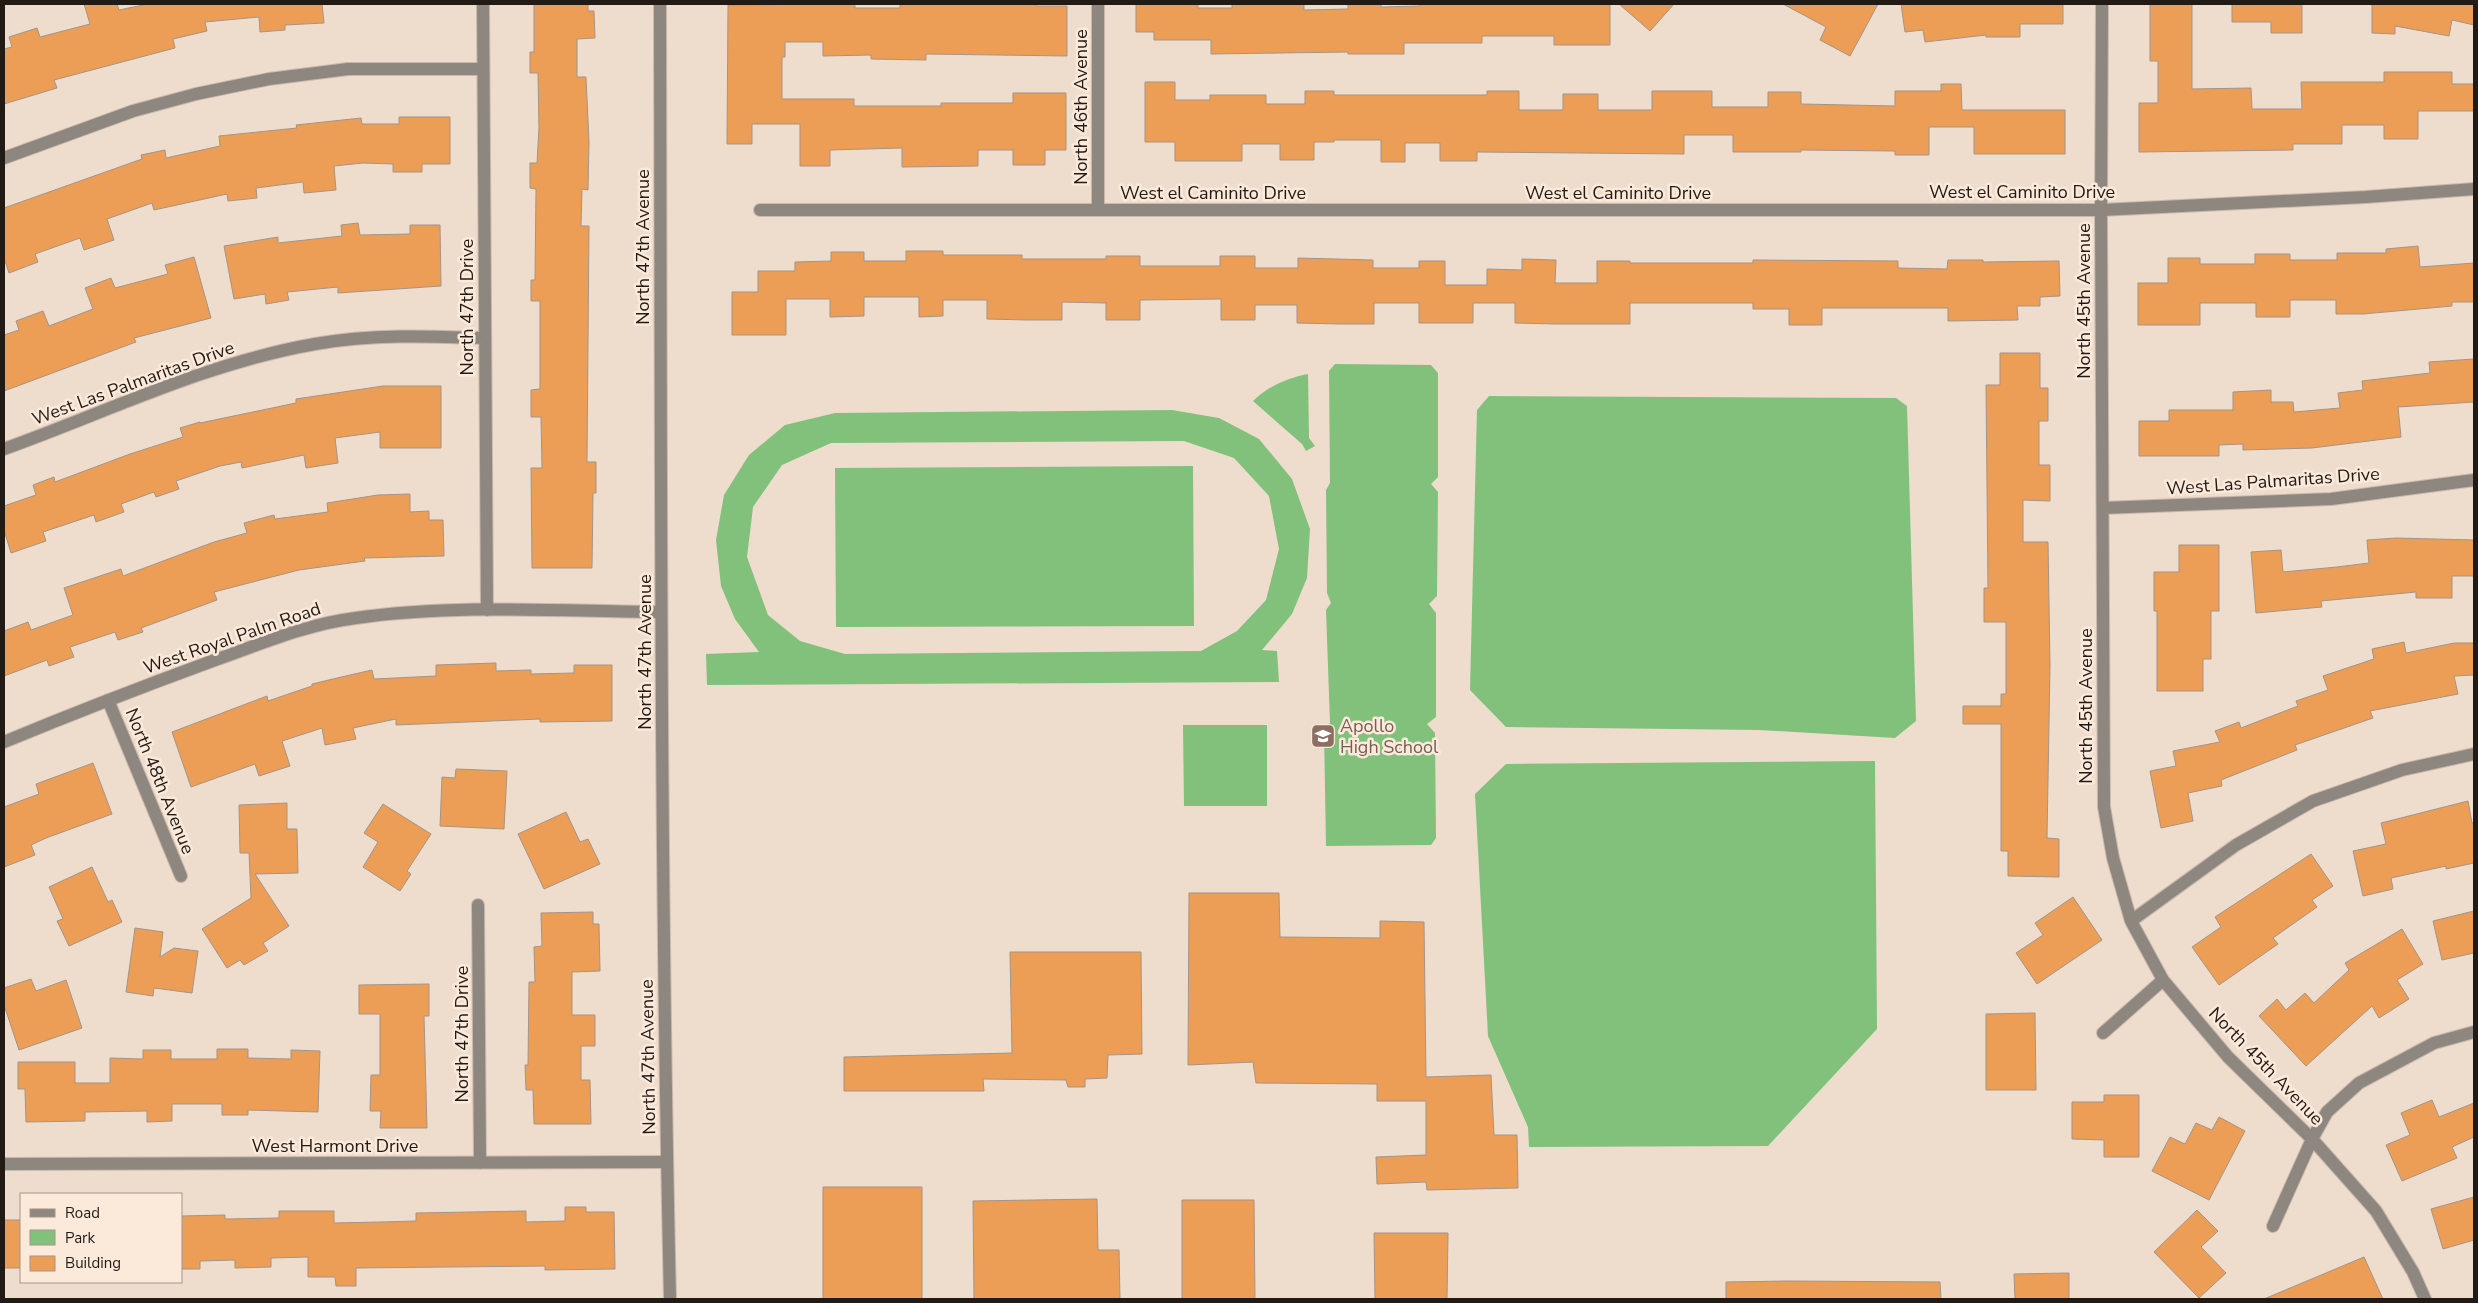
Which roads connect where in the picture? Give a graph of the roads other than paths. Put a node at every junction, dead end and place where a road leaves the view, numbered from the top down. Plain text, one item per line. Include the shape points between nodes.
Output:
1 (483, 4) edge
2 (660, 4) edge
3 (1098, 4) edge
4 (2102, 4) edge
5 (483, 70) junction
6 (4, 158) edge
7 (2474, 189) edge
8 (760, 210) dead end
9 (1098, 210) junction
10 (2101, 210) junction
11 (485, 338) junction
12 (4, 449) edge
13 (2474, 480) edge
14 (2103, 508) junction
15 (487, 610) junction
16 (662, 612) junction
17 (108, 700) junction
18 (4, 742) edge
19 (2474, 754) edge
20 (181, 876) dead end
21 (478, 905) dead end
22 (2131, 921) junction
23 (2163, 980) junction
24 (2474, 1032) edge
25 (2103, 1033) dead end
26 (2312, 1139) junction
27 (667, 1162) junction
28 (480, 1163) junction
29 (4, 1164) edge
30 (2273, 1226) dead end
31 (670, 1299) edge
32 (2425, 1299) edge

1 - 5 street, North 47th Drive
2 - 16 street, North 47th Avenue
3 - 9 street, North 46th Avenue
4 - 10 street, North 45th Avenue
5 - 6 street via 348,70 269,79 132,111
5 - 11 street, North 47th Drive
7 - 10 street, West el Caminito Drive
8 - 9 street, West el Caminito Drive
9 - 10 street, West el Caminito Drive
10 - 14 street, North 45th Avenue
11 - 12 street, West Las Palmaritas Drive via 376,337 316,344 269,354 163,387
11 - 15 street, North 47th Drive
13 - 14 street, West Las Palmaritas Drive via 2331,498
14 - 22 street, North 45th Avenue via 2104,807 2113,858
15 - 16 street, West Royal Palm Road
15 - 17 street, West Royal Palm Road via 355,618 302,629
16 - 27 street, North 47th Avenue
17 - 18 street, West Royal Palm Road
17 - 20 street, North 48th Avenue
19 - 22 street via 2402,770 2314,801 2236,845
21 - 28 street, North 47th Drive
22 - 23 street, North 45th Avenue
23 - 25 street
23 - 26 street, North 45th Avenue via 2228,1057
24 - 26 street via 2434,1043 2360,1083 2328,1112
26 - 30 street
26 - 32 street, North 45th Avenue via 2376,1211 2413,1272
27 - 28 street, West Harmont Drive
27 - 31 street, North 47th Avenue
28 - 29 street, West Harmont Drive

